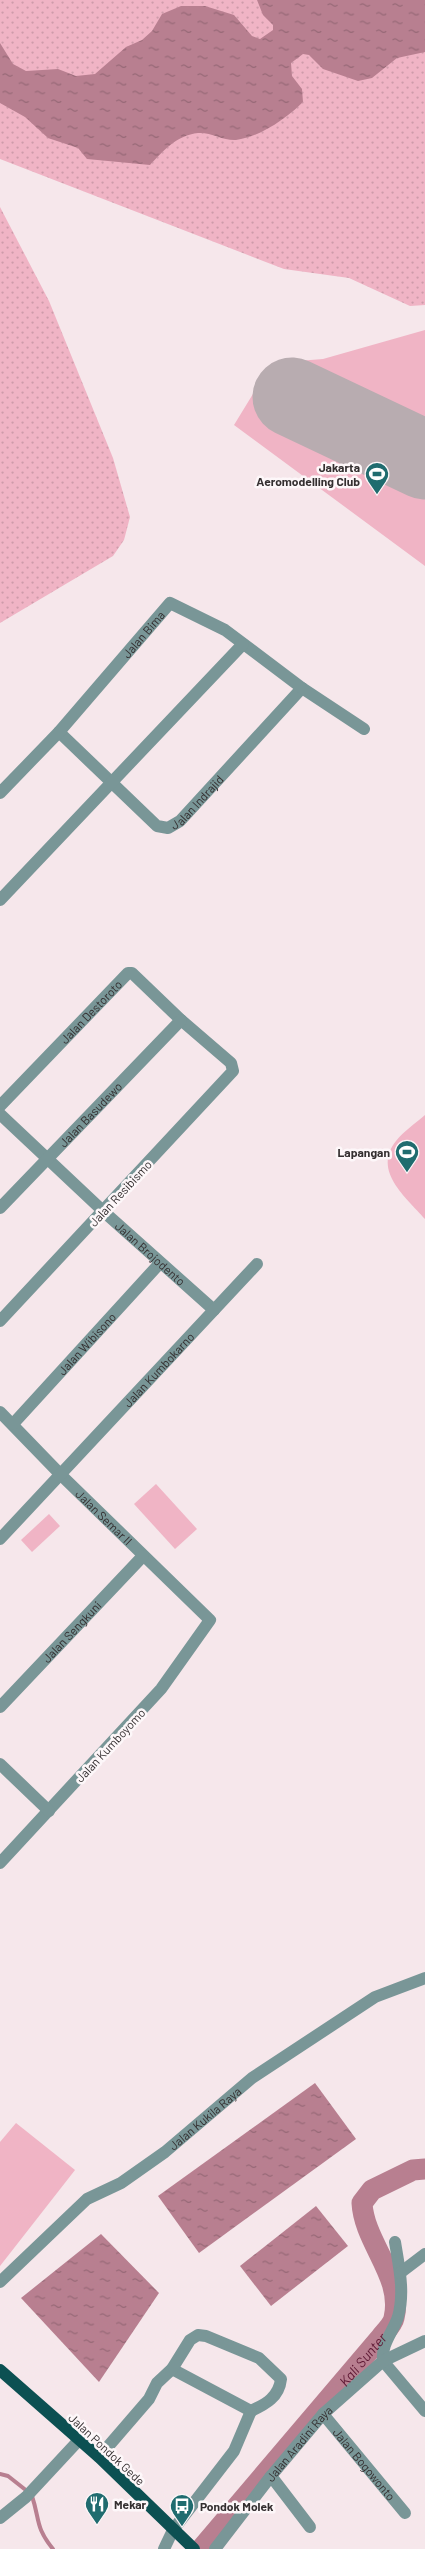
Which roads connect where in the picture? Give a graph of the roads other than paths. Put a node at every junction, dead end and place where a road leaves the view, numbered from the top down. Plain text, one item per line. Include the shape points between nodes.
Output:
1 (243, 644) junction
2 (302, 688) junction
3 (364, 729) dead end
4 (58, 732) junction
5 (113, 782) junction
6 (0, 793) edge
7 (0, 900) edge
8 (181, 1020) junction
9 (231, 1063) joint
10 (0, 1106) edge
11 (0, 1114) edge
12 (47, 1159) junction
13 (0, 1208) edge
14 (103, 1211) junction
15 (160, 1263) junction
16 (258, 1264) dead end
17 (214, 1310) junction
18 (0, 1321) edge
19 (0, 1412) edge
20 (13, 1424) junction
21 (61, 1476) junction
22 (0, 1539) edge
23 (143, 1556) junction
24 (210, 1620) joint
25 (0, 1708) edge
26 (0, 1764) edge
27 (49, 1811) junction
28 (0, 1863) edge
29 (425, 1978) edge
30 (395, 2242) dead end
31 (425, 2254) edge
32 (400, 2273) junction
33 (0, 2282) edge
34 (425, 2341) edge
35 (382, 2361) junction
36 (172, 2369) junction
37 (0, 2370) edge
38 (251, 2411) junction
39 (425, 2411) edge
40 (323, 2414) junction
41 (79, 2440) junction
42 (98, 2457) junction
43 (271, 2476) junction
44 (405, 2513) dead end
45 (0, 2518) edge
46 (310, 2527) dead end
47 (174, 2530) junction
48 (190, 2545) edge
49 (164, 2549) edge
50 (215, 2549) edge

1 - 2 street, Jalan Bima
1 - 4 street, Jalan Bima via 225,630 170,603
1 - 5 street
2 - 3 street, Jalan Bima
2 - 5 street, Jalan Indrajid via 180,821 168,828 157,826
4 - 5 street, Jalan Indrajid
4 - 6 street, Jalan Bima
5 - 7 street
8 - 9 street, Jalan Destoroto
8 - 10 street, Jalan Destoroto via 132,973 128,973
8 - 12 street, Jalan Basudewo
9 - 14 street, Jalan Resibismo via 233,1071 228,1078
11 - 12 street, Jalan Brojodento
12 - 13 street, Jalan Basudewo
12 - 14 street, Jalan Brojodento
14 - 15 street, Jalan Brojodento
14 - 18 street, Jalan Resibismo
15 - 17 street, Jalan Brojodento
15 - 20 street, Jalan Wibisono
16 - 17 street, Jalan Kumbokarno
17 - 21 street, Jalan Kumbokarno
19 - 20 street, Jalan Semar II
20 - 21 street, Jalan Semar II
21 - 22 street, Jalan Kumbokarno
21 - 23 street, Jalan Semar II
23 - 24 street, Jalan Semar II
23 - 25 street, Jalan Sengkuni
24 - 27 street, Jalan Kumboyomo via 161,1689
26 - 27 street
27 - 28 street, Jalan Kumboyomo
29 - 33 street, Jalan Kukila Raya via 375,1998 257,2074 165,2152 114,2188 87,2199
30 - 32 street
31 - 32 street
32 - 35 street via 402,2291 398,2316 382,2352
34 - 35 street, Jalan Aradini Raya
35 - 39 street
35 - 40 street, Jalan Aradini Raya
36 - 38 street
36 - 38 street via 190,2340 198,2335 259,2358 281,2379 280,2388 271,2400
36 - 42 street via 163,2375 149,2399
37 - 41 main road, Jalan Pondok Gede
38 - 47 street via 234,2451
40 - 43 street, Jalan Aradini Raya
40 - 44 street, Jalan Bogowonto
41 - 42 main road, Jalan Pondok Gede
41 - 45 street via 26,2497
42 - 47 main road, Jalan Pondok Gede
43 - 46 street
43 - 50 street, Jalan Aradini Raya
47 - 48 main road, Jalan Pondok Gede
47 - 49 street

